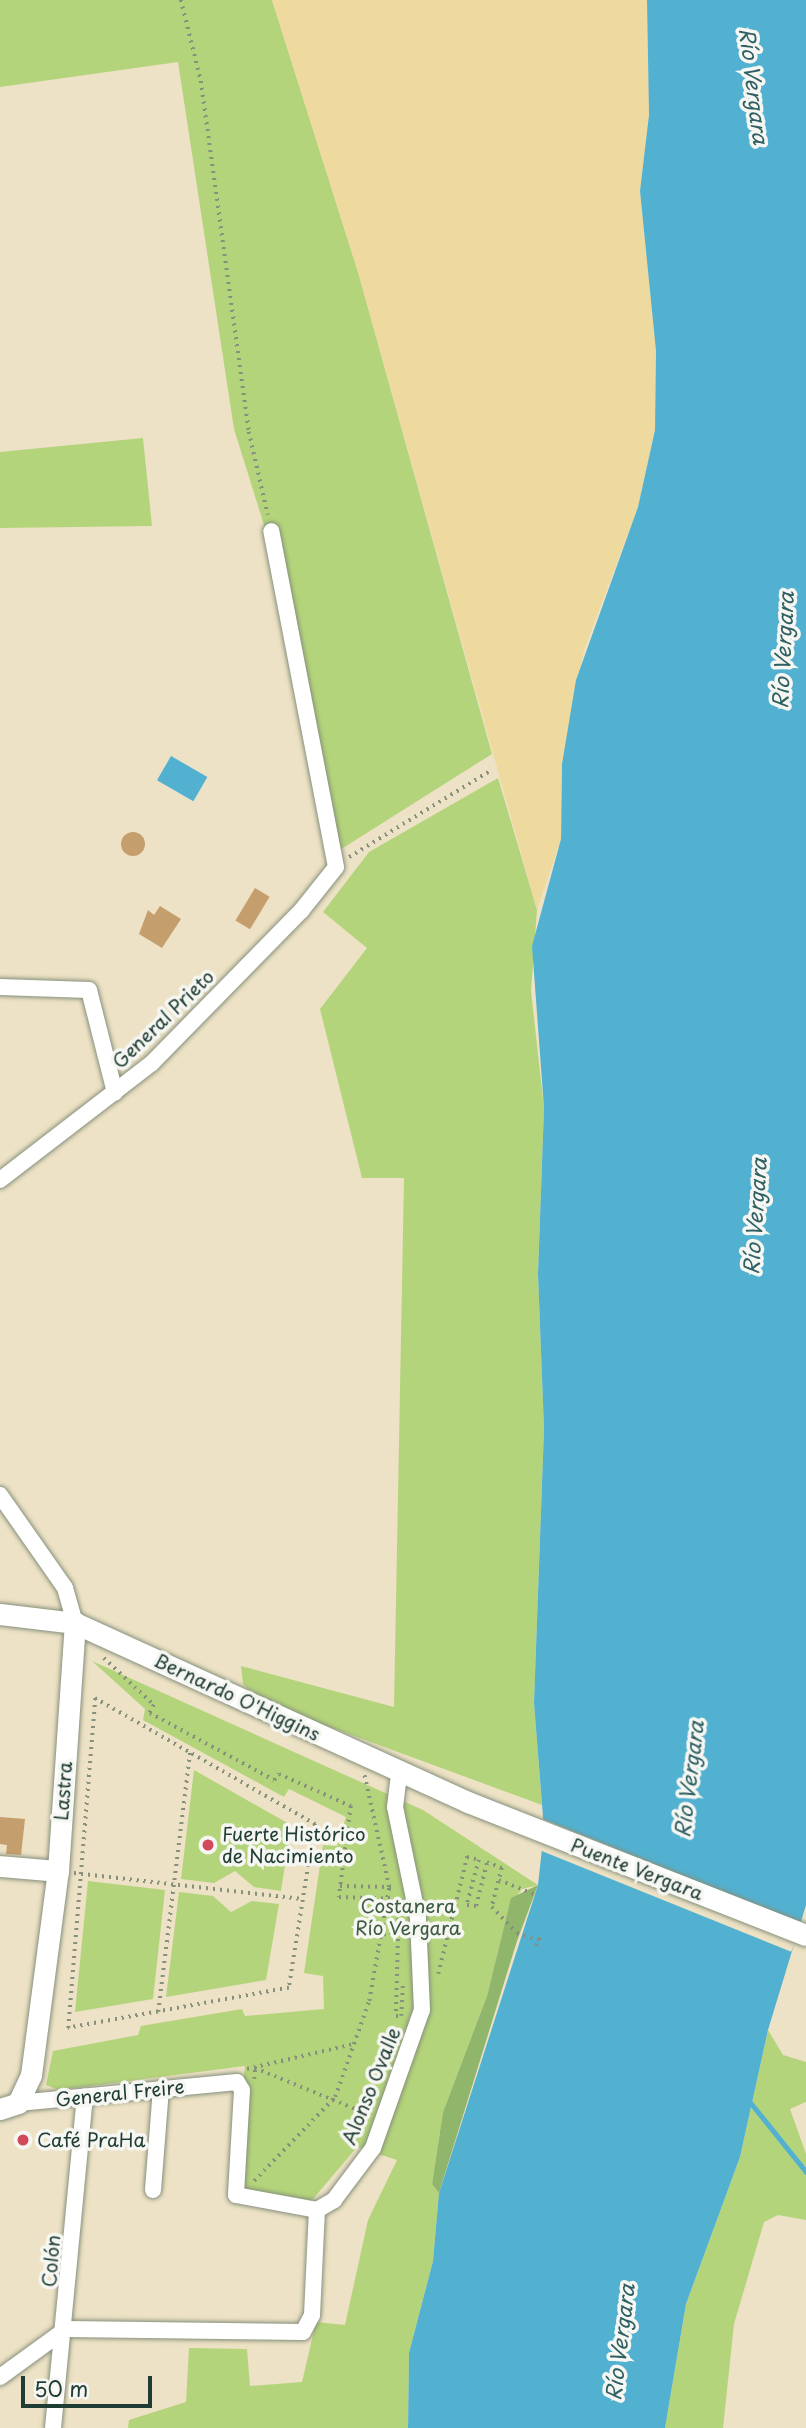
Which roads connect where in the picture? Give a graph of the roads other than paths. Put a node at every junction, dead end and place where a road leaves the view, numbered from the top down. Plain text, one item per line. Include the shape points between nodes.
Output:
1 (271, 531) road end
2 (0, 987) edge
3 (115, 1093) junction
4 (0, 1180) edge
5 (0, 1495) edge
6 (0, 1614) edge
7 (74, 1627) junction
8 (399, 1772) junction
9 (468, 1802) joint
10 (0, 1866) edge
11 (58, 1871) junction
12 (806, 1935) edge
13 (161, 2088) junction
14 (85, 2097) junction
15 (9, 2106) edge
16 (153, 2190) dead end
17 (317, 2210) junction
18 (66, 2329) junction
19 (0, 2376) edge
20 (53, 2428) edge

1 - 3 street, General Prieto via 336,867 180,1035
2 - 3 street via 89,990
3 - 4 street, General Prieto
5 - 7 street, Lastra via 65,1588
6 - 7 main road, Bernardo O'Higgins
7 - 8 main road, Bernardo O'Higgins
7 - 11 main road, Lastra
8 - 9 main road, Bernardo O'Higgins
8 - 17 street, Alonso Ovalle via 395,1807 415,1899 422,1978 420,2019 382,2122 342,2190
9 - 12 main road, Puente Vergara
10 - 11 main road
11 - 15 main road, Lastra via 31,2075
13 - 14 street, General Freire
13 - 16 street
13 - 17 street, General Freire via 240,2084 237,2197
14 - 15 street, General Freire
14 - 18 street, Colón
17 - 18 street via 312,2315 303,2332
18 - 19 street
18 - 20 street, Colón

